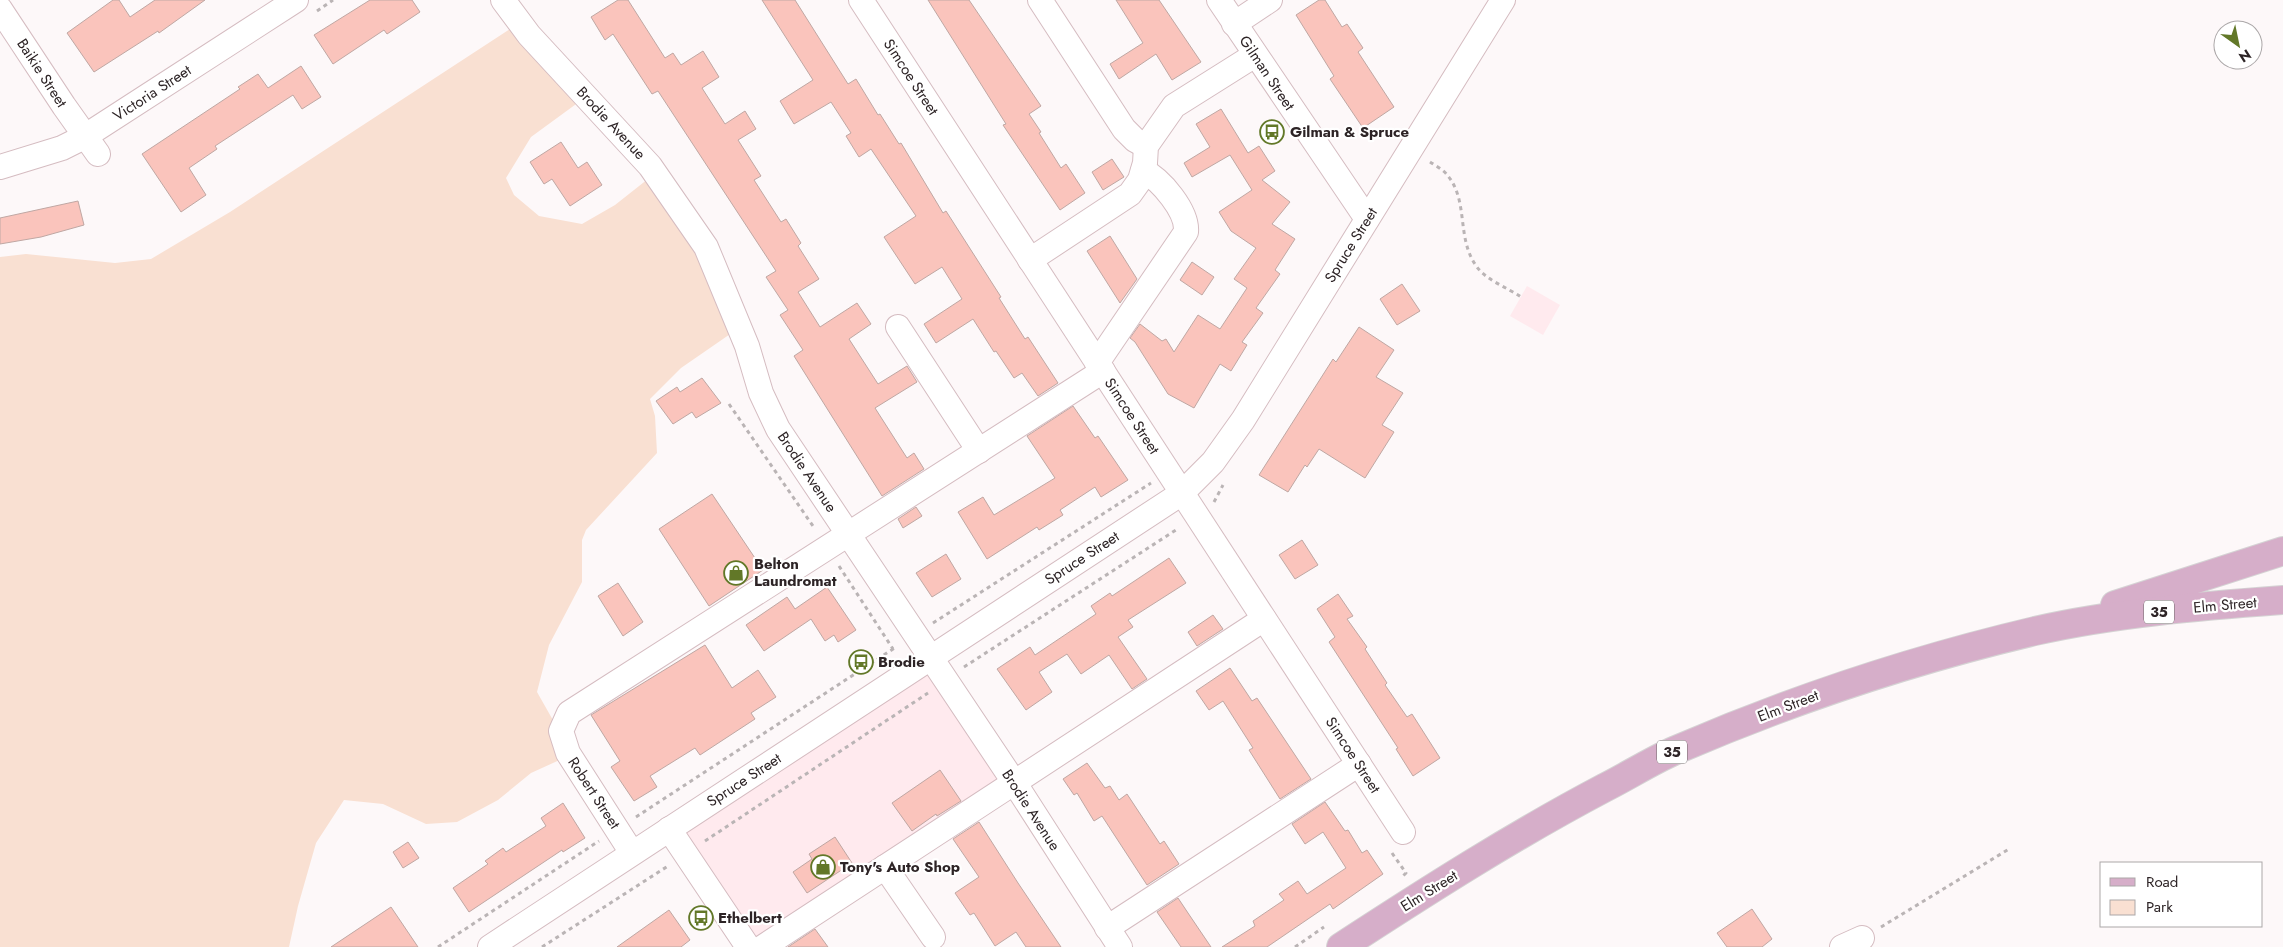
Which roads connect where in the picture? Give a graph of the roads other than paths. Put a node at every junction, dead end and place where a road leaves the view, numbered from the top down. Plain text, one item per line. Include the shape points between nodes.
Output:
1 (296, 0) edge
2 (503, 0) edge
3 (861, 0) edge
4 (1040, 0) edge
5 (1219, 0) edge
6 (1270, 0) edge
7 (1504, 0) edge
8 (0, 8) edge
9 (1234, 24) junction
10 (1255, 55) junction
11 (91, 146) junction
12 (1146, 146) junction
13 (0, 167) edge
14 (1143, 170) junction
15 (1367, 219) junction
16 (1030, 260) junction
17 (898, 327) dead end
18 (1100, 367) junction
19 (979, 451) junction
20 (1182, 493) junction
21 (848, 534) junction
22 (2283, 551) edge
23 (2283, 600) edge
24 (1264, 619) junction
25 (2036, 631) junction
26 (931, 658) junction
27 (1359, 764) junction
28 (1014, 782) junction
29 (669, 829) junction
30 (1396, 840) road end
31 (632, 854) junction
32 (885, 867) junction
33 (1334, 936) edge
34 (933, 937) dead end
35 (1114, 937) edge
36 (490, 947) edge
37 (748, 947) edge
38 (763, 947) edge

1 - 11 street, Victoria Street
2 - 21 street, Brodie Avenue via 529,35 650,166 706,247 747,346 761,393 778,429
3 - 16 street, Simcoe Street
4 - 12 street via 1124,129
5 - 9 street, Gilman Street
6 - 9 street
7 - 15 street, Spruce Street
8 - 11 street, Baikie Street
9 - 10 street, Gilman Street
10 - 12 street via 1174,106
10 - 15 street, Gilman Street
11 - 13 street, Victoria Street via 62,148
12 - 14 street
14 - 16 street via 1130,194
14 - 18 street via 1159,181 1184,216 1186,232
15 - 20 street, Spruce Street via 1243,420 1213,462
16 - 18 street, Simcoe Street
17 - 19 street
18 - 19 street, Robert Street
18 - 20 street, Simcoe Street
19 - 21 street, Robert Street
20 - 24 street, Simcoe Street
20 - 26 street, Spruce Street
21 - 26 street, Brodie Avenue
21 - 31 street, Robert Street via 568,713 561,731 568,753
22 - 25 main road
23 - 25 main road, Elm Street / 35 via 2190,607
24 - 27 street, Simcoe Street
24 - 28 street
25 - 33 main road, Elm Street / 35 via 1910,664 1808,697 1674,751 1548,818 1444,881
26 - 28 street, Brodie Avenue
26 - 29 street, Spruce Street
27 - 30 street, Simcoe Street
27 - 35 street
28 - 32 street
28 - 35 street, Brodie Avenue
29 - 31 street, Spruce Street
29 - 37 street
31 - 36 street, Spruce Street
32 - 34 street
32 - 38 street

